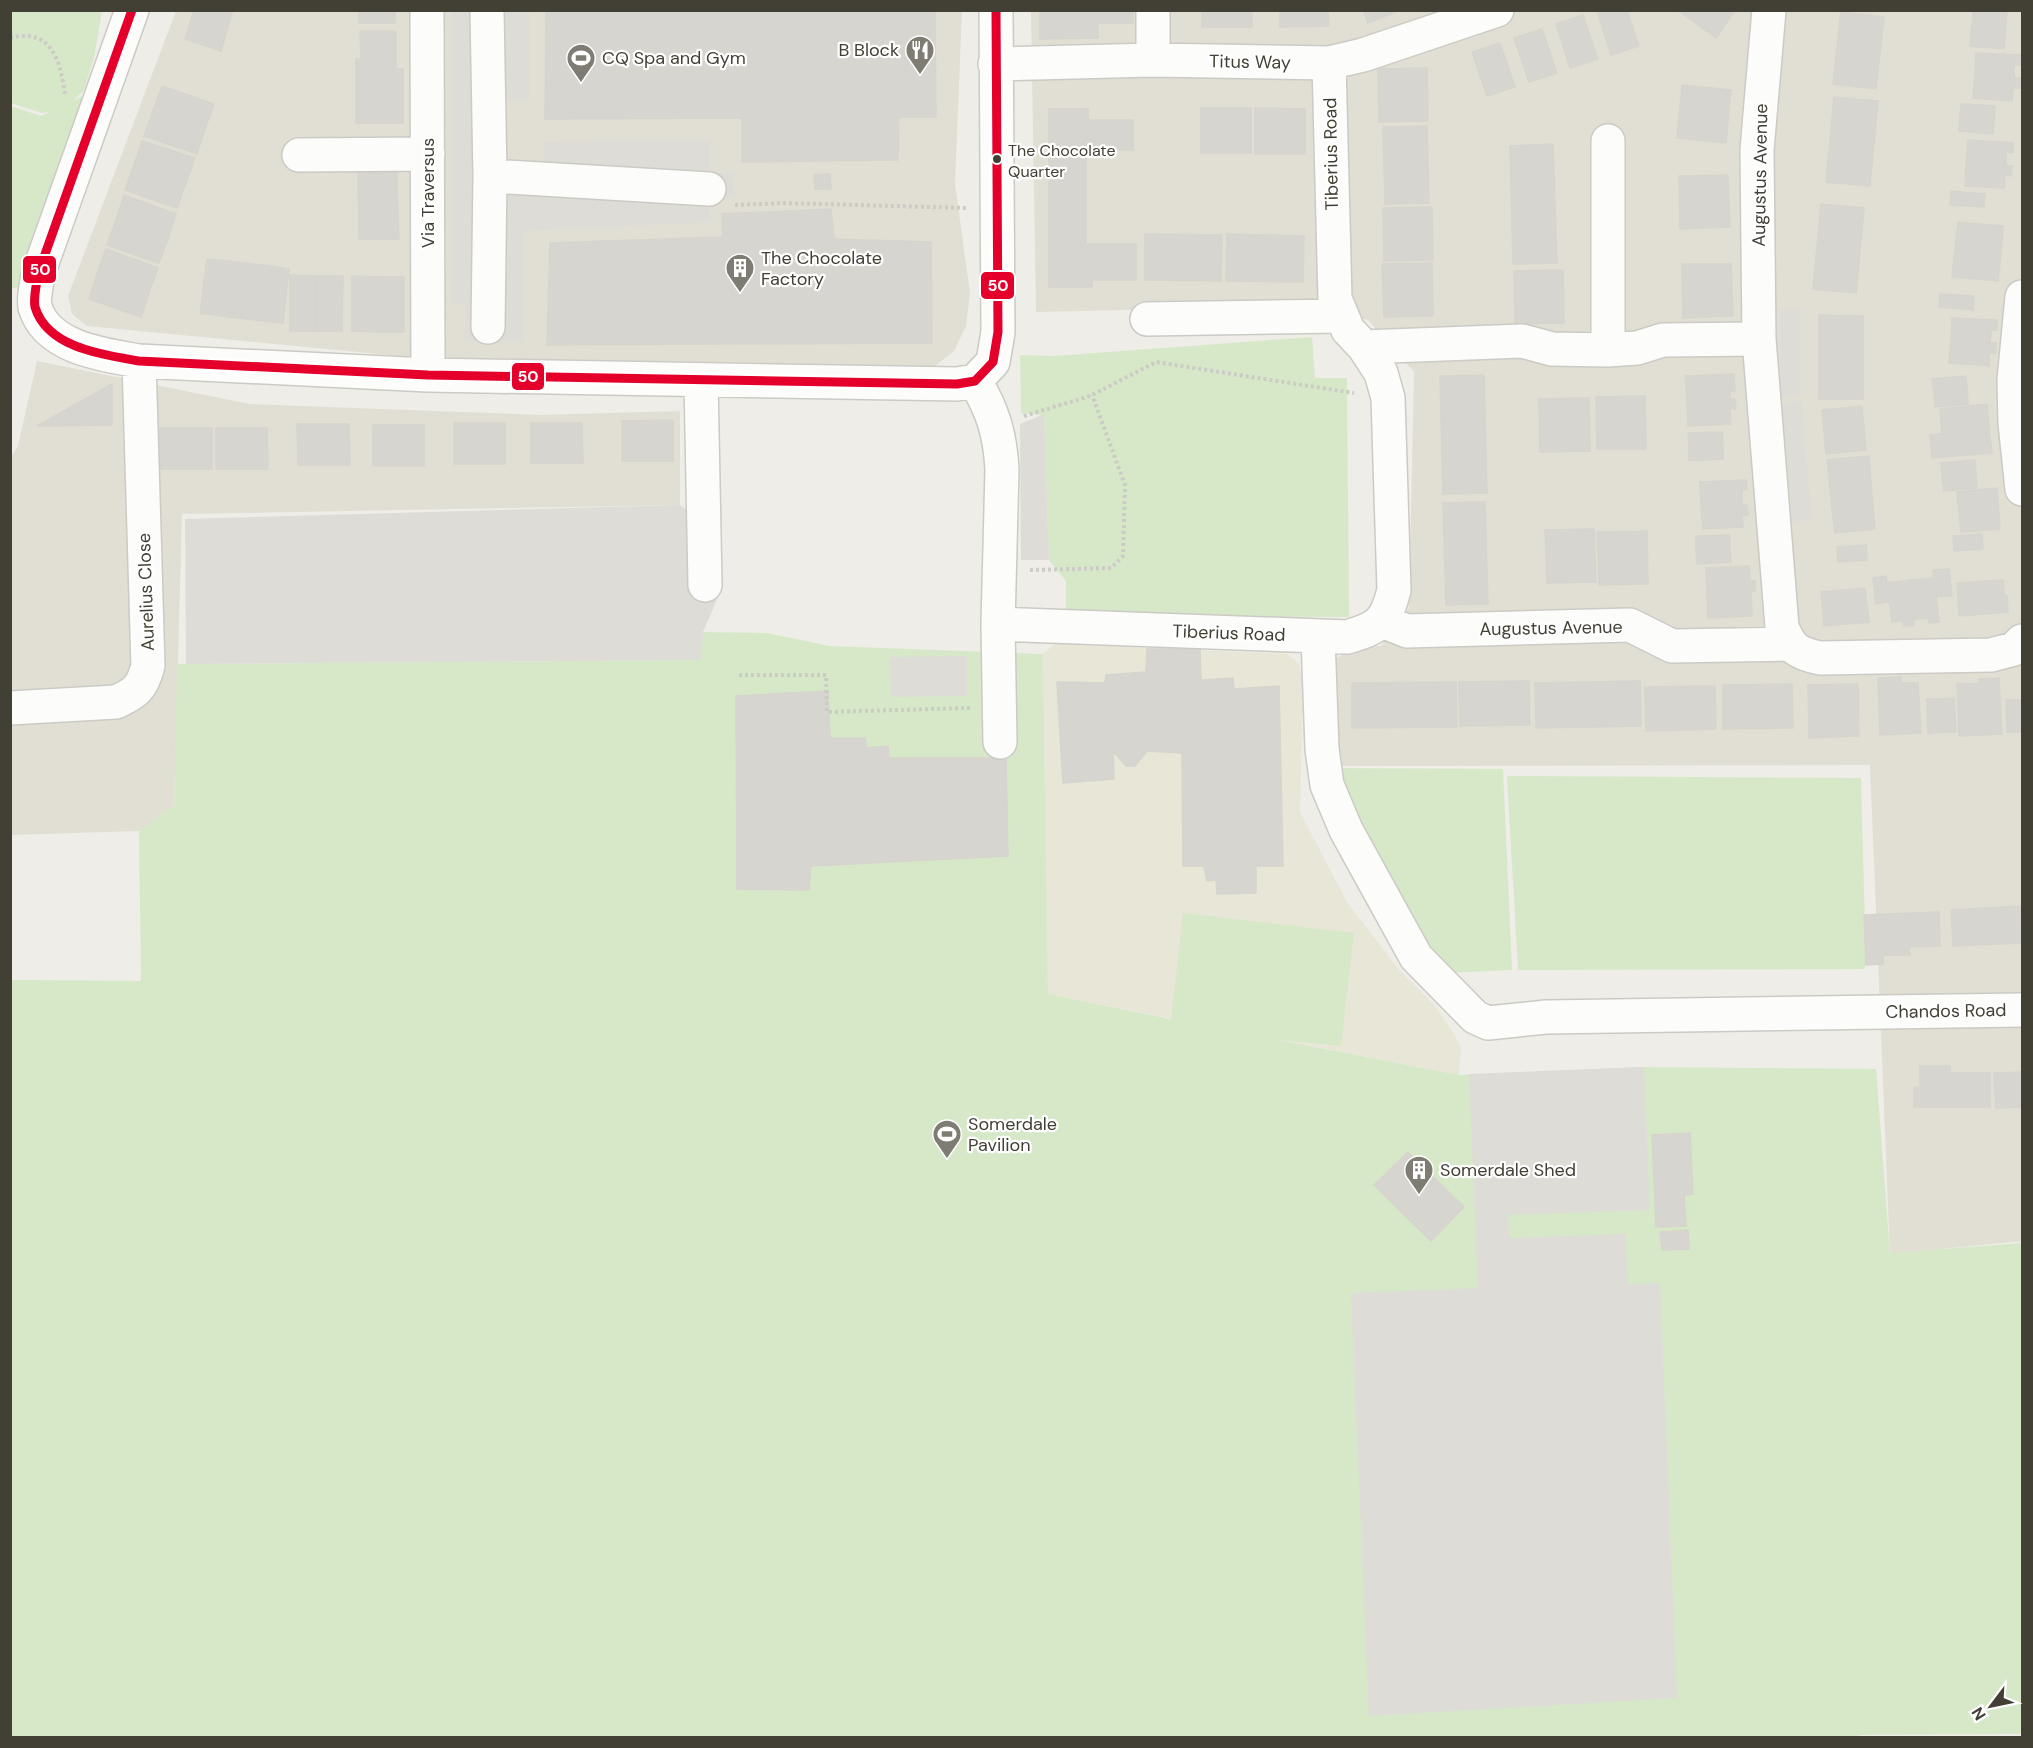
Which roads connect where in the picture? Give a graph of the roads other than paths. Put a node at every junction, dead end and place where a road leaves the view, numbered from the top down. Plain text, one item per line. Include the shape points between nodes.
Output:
1 (132, 10) edge
2 (427, 10) edge
3 (487, 10) edge
4 (996, 10) edge
5 (1154, 10) edge
6 (1497, 10) edge
7 (1769, 10) edge
8 (1153, 60) junction
9 (1329, 63) junction
10 (995, 64) junction
11 (1608, 141) dead end
12 (428, 154) junction
13 (299, 155) dead end
14 (490, 177) junction
15 (709, 189) road end
16 (2022, 297) edge
17 (22, 306) edge
18 (1341, 316) junction
19 (1147, 319) dead end
20 (488, 327) dead end
21 (1759, 339) junction
22 (1364, 347) junction
23 (1608, 350) junction
24 (139, 361) junction
25 (428, 375) junction
26 (701, 380) junction
27 (975, 381) junction
28 (2022, 489) edge
29 (705, 585) dead end
30 (1382, 621) junction
31 (998, 624) junction
32 (1318, 637) junction
33 (2022, 641) edge
34 (1789, 644) junction
35 (10, 708) edge
36 (1000, 742) dead end
37 (2022, 1010) edge

1 - 17 street via 38,274
2 - 12 street, Via Traversus
3 - 14 street
4 - 10 street
5 - 8 street
6 - 9 street, Titus Way
7 - 21 street, Augustus Avenue via 1757,150
8 - 9 street, Titus Way
8 - 10 street, Titus Way
9 - 18 street, Tiberius Road via 1335,298
10 - 27 street via 998,332 993,362
11 - 23 street
12 - 13 street
12 - 25 street, Via Traversus
14 - 15 street
14 - 20 street
16 - 28 street via 2014,380
17 - 24 street via 71,345
18 - 19 street
18 - 22 street, Tiberius Road
21 - 23 street via 1663,340 1637,348
21 - 34 street, Augustus Avenue via 1782,627
22 - 23 street via 1522,341 1552,349
22 - 30 street, Tiberius Road via 1381,373 1388,398 1394,590 1389,612
24 - 25 street
24 - 35 street, Aurelius Close via 148,666 143,683 132,695 116,702
25 - 26 street
26 - 27 street via 957,384
26 - 29 street
27 - 31 street via 1001,444
30 - 32 street, Tiberius Road via 1347,637
30 - 34 street, Augustus Avenue via 1407,632 1630,625 1672,646
31 - 32 street, Tiberius Road
31 - 36 street
32 - 37 street, Chandos Road via 1327,785 1346,830 1416,957 1475,1017 1488,1023 1546,1017
33 - 34 street, Augustus Avenue via 2014,649 1991,655 1820,658 1803,654

